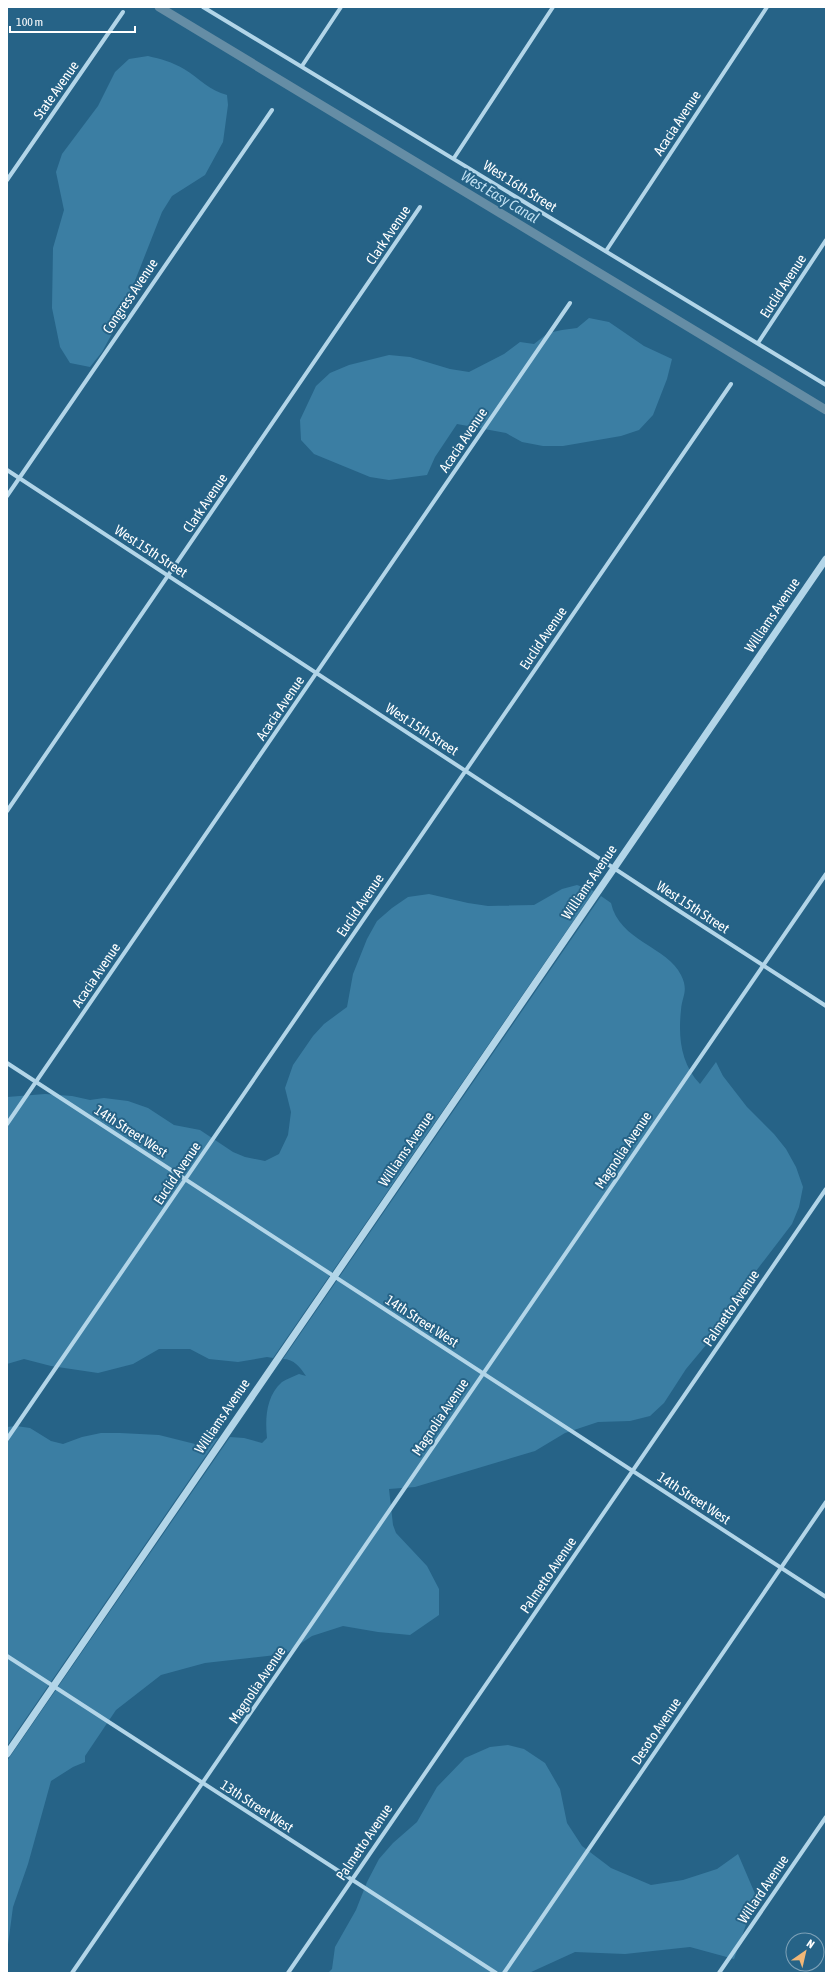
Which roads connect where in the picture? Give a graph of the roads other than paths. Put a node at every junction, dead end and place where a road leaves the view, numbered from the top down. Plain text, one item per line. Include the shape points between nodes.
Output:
1 (203, 7) edge
2 (341, 7) edge
3 (554, 7) edge
4 (767, 7) edge
5 (123, 12) dead end
6 (302, 66) junction
7 (272, 110) dead end
8 (454, 158) junction
9 (7, 180) edge
10 (420, 207) dead end
11 (826, 240) edge
12 (606, 251) junction
13 (570, 303) dead end
14 (758, 343) junction
15 (731, 384) dead end
16 (826, 385) edge
17 (7, 470) edge
18 (19, 478) junction
19 (7, 496) edge
20 (826, 559) edge
21 (168, 576) junction
22 (316, 673) junction
23 (466, 771) junction
24 (7, 811) edge
25 (614, 868) junction
26 (826, 874) edge
27 (764, 965) junction
28 (826, 1006) edge
29 (7, 1062) edge
30 (36, 1082) junction
31 (7, 1124) edge
32 (185, 1180) junction
33 (826, 1189) edge
34 (334, 1277) junction
35 (483, 1374) junction
36 (7, 1439) edge
37 (632, 1471) junction
38 (826, 1502) edge
39 (782, 1568) junction
40 (826, 1597) edge
41 (7, 1656) edge
42 (53, 1686) junction
43 (7, 1754) edge
44 (202, 1783) junction
45 (826, 1817) edge
46 (352, 1880) junction
47 (72, 1973) edge
48 (288, 1973) edge
49 (496, 1973) edge
50 (504, 1973) edge
51 (719, 1973) edge

1 - 6 street, West 16th Street
2 - 6 street
3 - 8 street
4 - 12 street, Acacia Avenue
5 - 9 street, State Avenue
6 - 8 street, West 16th Street
7 - 18 street, Congress Avenue
8 - 12 street, West 16th Street
10 - 21 street, Clark Avenue
11 - 14 street, Euclid Avenue
12 - 14 street, West 16th Street
13 - 22 street, Acacia Avenue
14 - 16 street, West 16th Street
15 - 23 street, Euclid Avenue
17 - 18 street, West 15th Street
18 - 19 street, Congress Avenue
18 - 21 street, West 15th Street
20 - 25 street, Williams Avenue
21 - 22 street, West 15th Street
21 - 24 street, Clark Avenue
22 - 23 street, West 15th Street
22 - 30 street, Acacia Avenue
23 - 25 street, West 15th Street
23 - 32 street, Euclid Avenue
25 - 27 street, West 15th Street
25 - 34 street, Williams Avenue
26 - 27 street, Magnolia Avenue
27 - 28 street, West 15th Street
27 - 35 street, Magnolia Avenue
29 - 30 street, 14th Street West
30 - 31 street, Acacia Avenue
30 - 32 street, 14th Street West
32 - 34 street, 14th Street West
32 - 36 street, Euclid Avenue
33 - 37 street, Palmetto Avenue
34 - 35 street, 14th Street West
34 - 42 street, Williams Avenue
35 - 37 street, 14th Street West
35 - 44 street, Magnolia Avenue
37 - 39 street, 14th Street West
37 - 46 street, Palmetto Avenue
38 - 39 street, Desoto Avenue
39 - 40 street, 14th Street West
39 - 50 street, Desoto Avenue
41 - 42 street, 13th Street West
42 - 43 street, Williams Avenue
42 - 44 street, 13th Street West
44 - 46 street, 13th Street West
44 - 47 street, Magnolia Avenue
45 - 51 street, Willard Avenue
46 - 48 street, Palmetto Avenue
46 - 49 street, 13th Street West

